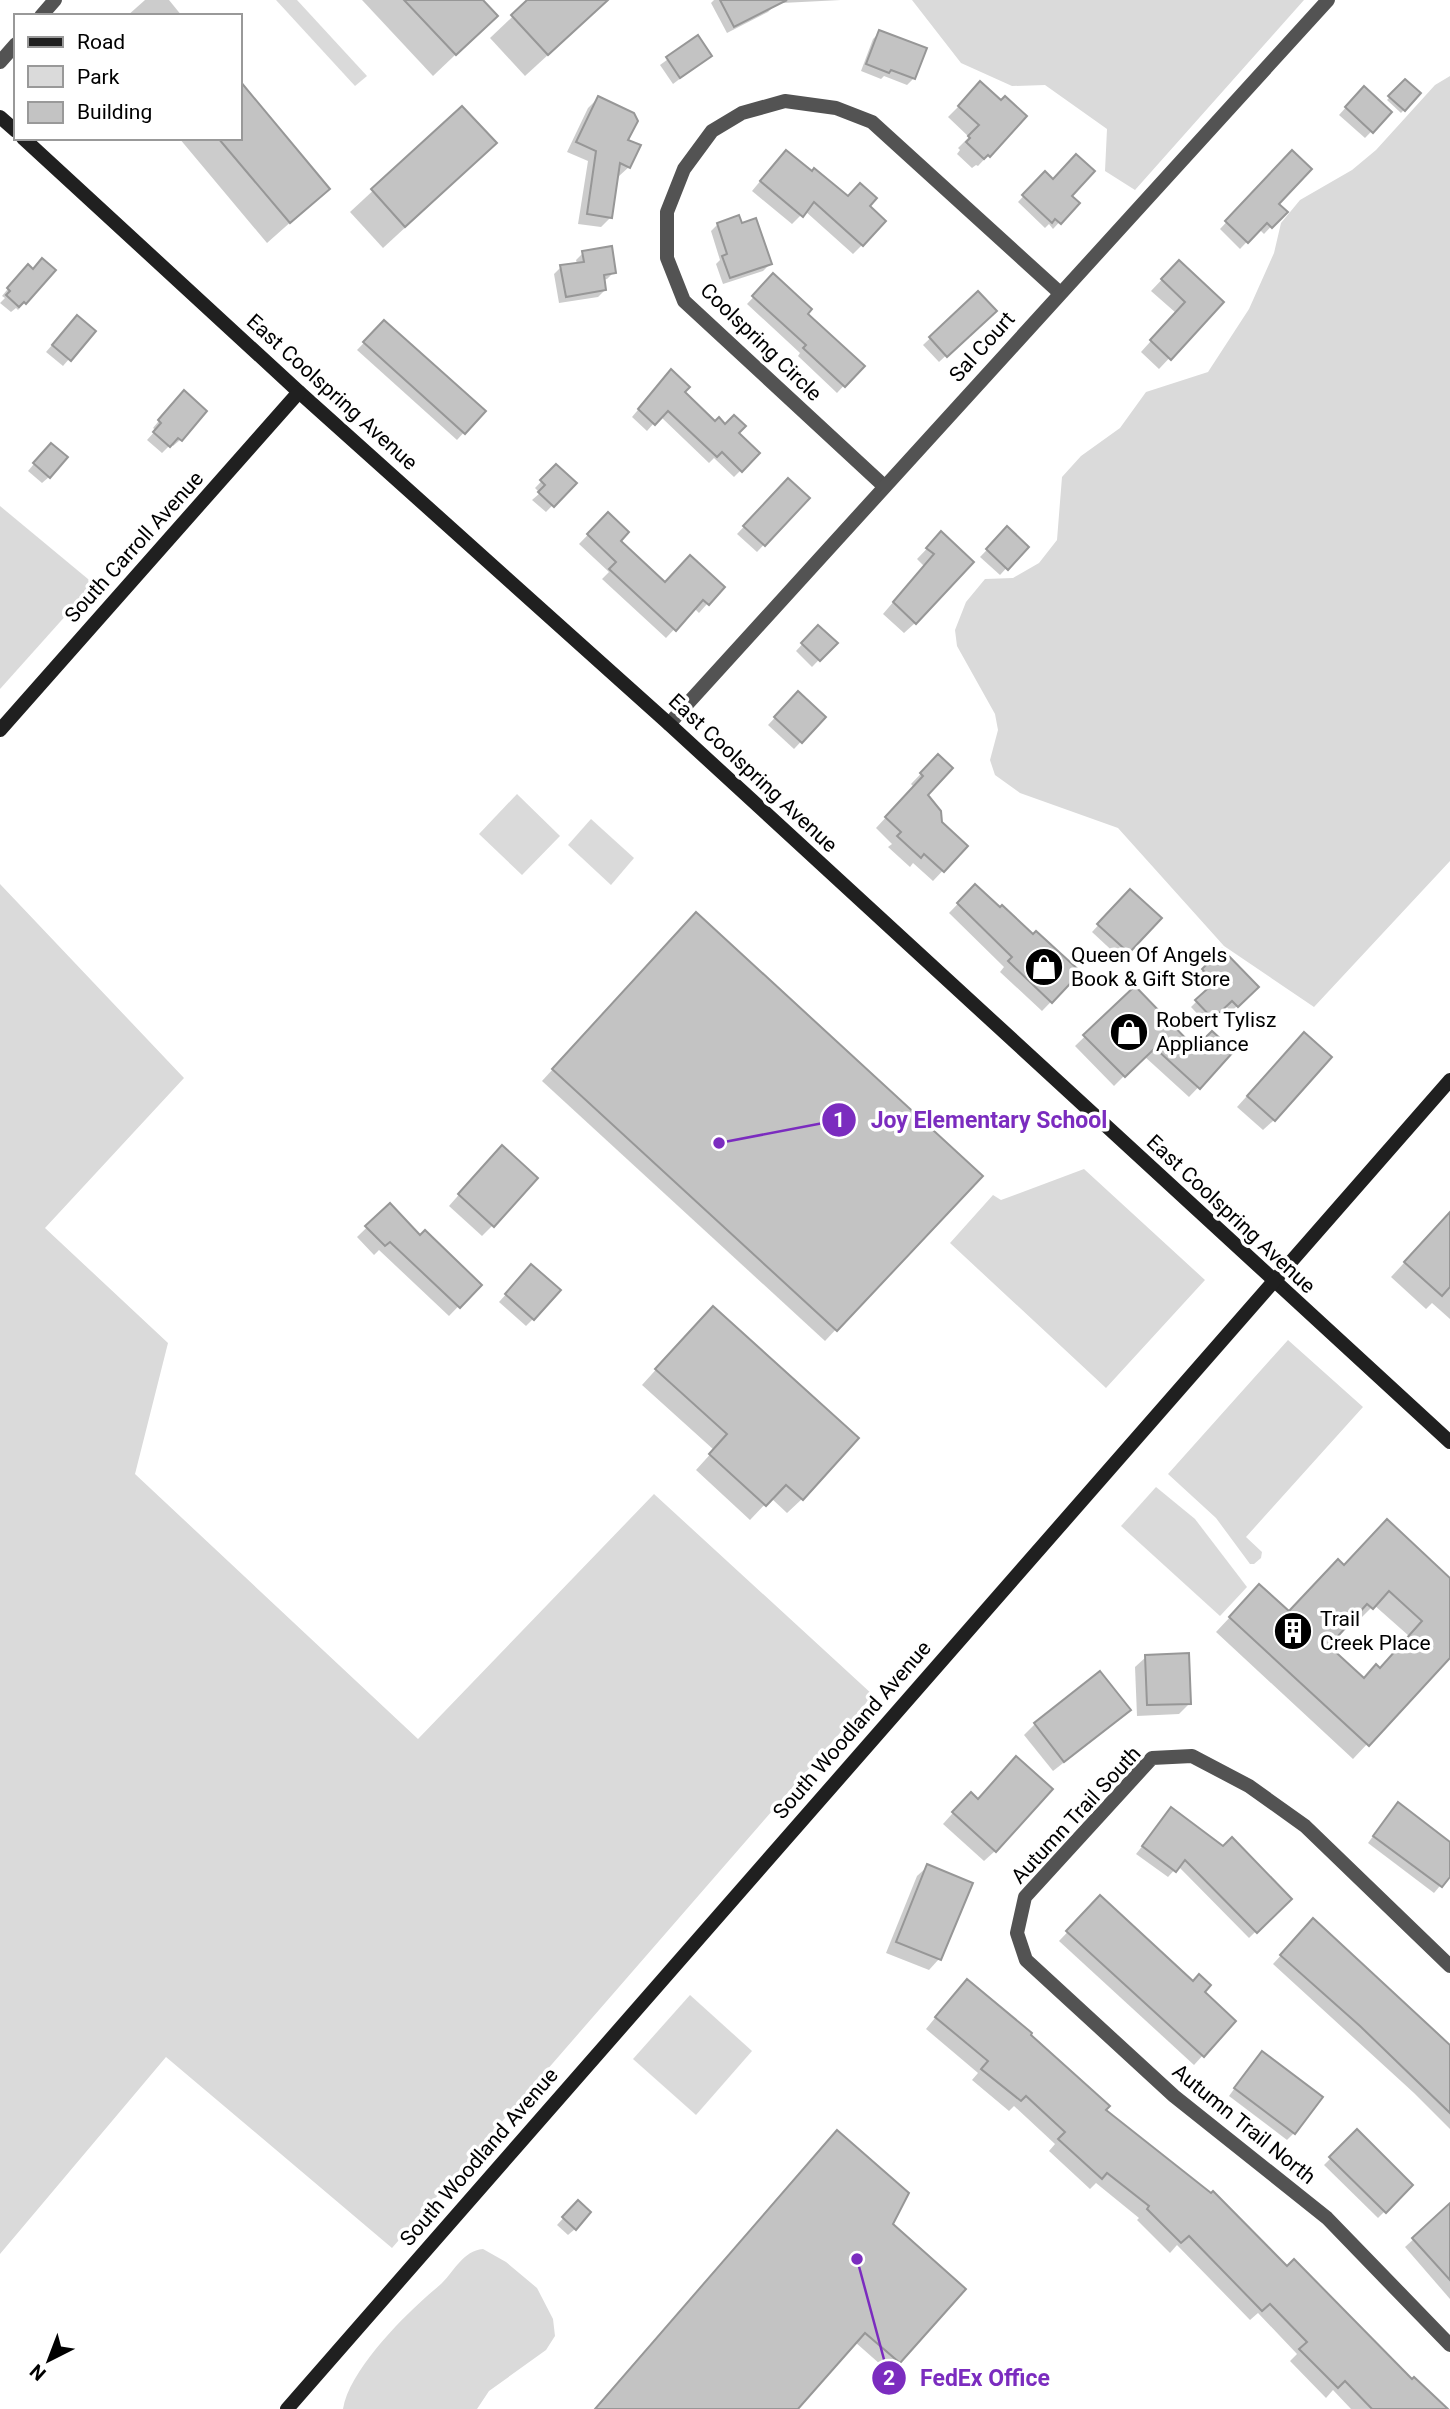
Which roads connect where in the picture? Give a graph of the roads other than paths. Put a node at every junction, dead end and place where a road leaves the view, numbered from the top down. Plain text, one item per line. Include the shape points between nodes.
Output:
1 (55, 0) edge
2 (1328, 0) edge
3 (43, 14) edge
4 (14, 46) edge
5 (0, 62) edge
6 (0, 117) edge
7 (14, 129) edge
8 (25, 140) edge
9 (1060, 293) junction
10 (299, 392) junction
11 (884, 486) junction
12 (669, 724) junction
13 (0, 730) edge
14 (1450, 1080) edge
15 (1272, 1281) junction
16 (1450, 1442) edge
17 (1017, 1933) joint
18 (1450, 1966) edge
19 (1450, 2345) edge
20 (287, 2409) edge

1 - 3 street
2 - 9 street, Sal Court
4 - 5 street
6 - 7 street
8 - 10 street, East Coolspring Avenue
9 - 11 street, Sal Court
9 - 11 street, Coolspring Circle via 872,122 836,108 785,101 742,113 712,131 684,169 667,212 667,258 684,301
10 - 12 street, East Coolspring Avenue
10 - 13 street, South Carroll Avenue
11 - 12 street, Sal Court
12 - 15 street, East Coolspring Avenue
14 - 15 street, South Woodland Avenue
15 - 16 street, East Coolspring Avenue
15 - 20 street, South Woodland Avenue
17 - 18 street, Autumn Trail South via 1025,1897 1152,1758 1192,1756 1249,1786 1305,1826
17 - 19 street, Autumn Trail North via 1026,1960 1174,2096 1328,2218

